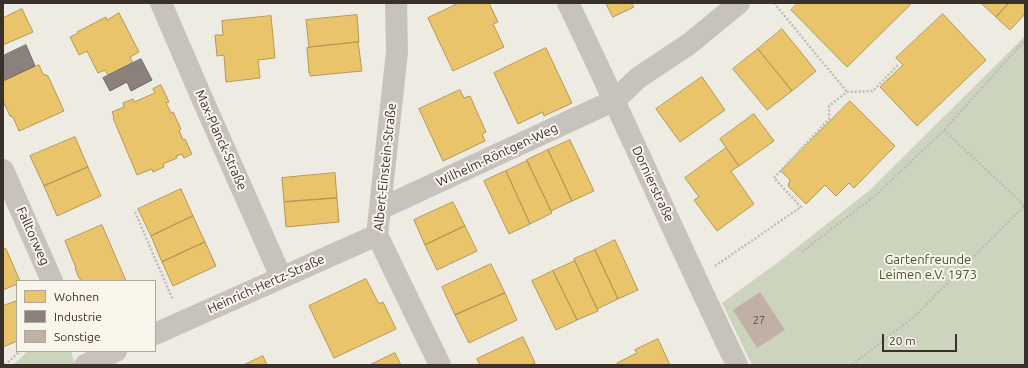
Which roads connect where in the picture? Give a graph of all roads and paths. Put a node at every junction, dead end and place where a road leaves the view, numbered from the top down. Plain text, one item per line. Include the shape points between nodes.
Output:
1 (161, 3) edge
2 (396, 3) edge
3 (568, 3) edge
4 (739, 3) edge
5 (774, 3) edge
6 (1025, 40) edge
7 (898, 65) dead end
8 (847, 92) junction
9 (615, 100) junction
10 (944, 130) junction
11 (3, 170) edge
12 (1025, 206) edge
13 (380, 209) junction
14 (135, 212) dead end
15 (377, 235) junction
16 (802, 252) dead end
17 (281, 277) junction
18 (696, 279) junction
19 (52, 280) edge
20 (182, 322) junction
21 (156, 334) edge
22 (19, 352) edge
23 (80, 352) edge
24 (114, 352) edge
25 (5, 365) edge
26 (85, 365) edge
27 (440, 365) edge
28 (737, 365) edge
29 (852, 365) edge

1 - 17 street, Max-Planck-Straße
2 - 13 street, Albert-Einstein-Straße via 397,52
3 - 9 street, Dornierstraße
4 - 9 street, Wilhelm-Röntgen-Weg via 689,44 638,78
5 - 8 path
6 - 10 path
7 - 8 path via 873,91
8 - 18 path via 829,106 829,119 774,178 802,207
9 - 13 street, Wilhelm-Röntgen-Weg
9 - 18 street, Dornierstraße
10 - 12 path
10 - 16 path via 876,195
11 - 19 street, Falltorweg
12 - 29 path via 915,316
13 - 15 street, Albert-Einstein-Straße
14 - 20 path
15 - 17 street, Heinrich-Hertz-Straße
15 - 27 street, Albert-Einstein-Straße
17 - 20 street, Heinrich-Hertz-Straße
18 - 28 street, Dornierstraße
20 - 21 street, Heinrich-Hertz-Straße
22 - 25 path
23 - 26 street
24 - 26 street

